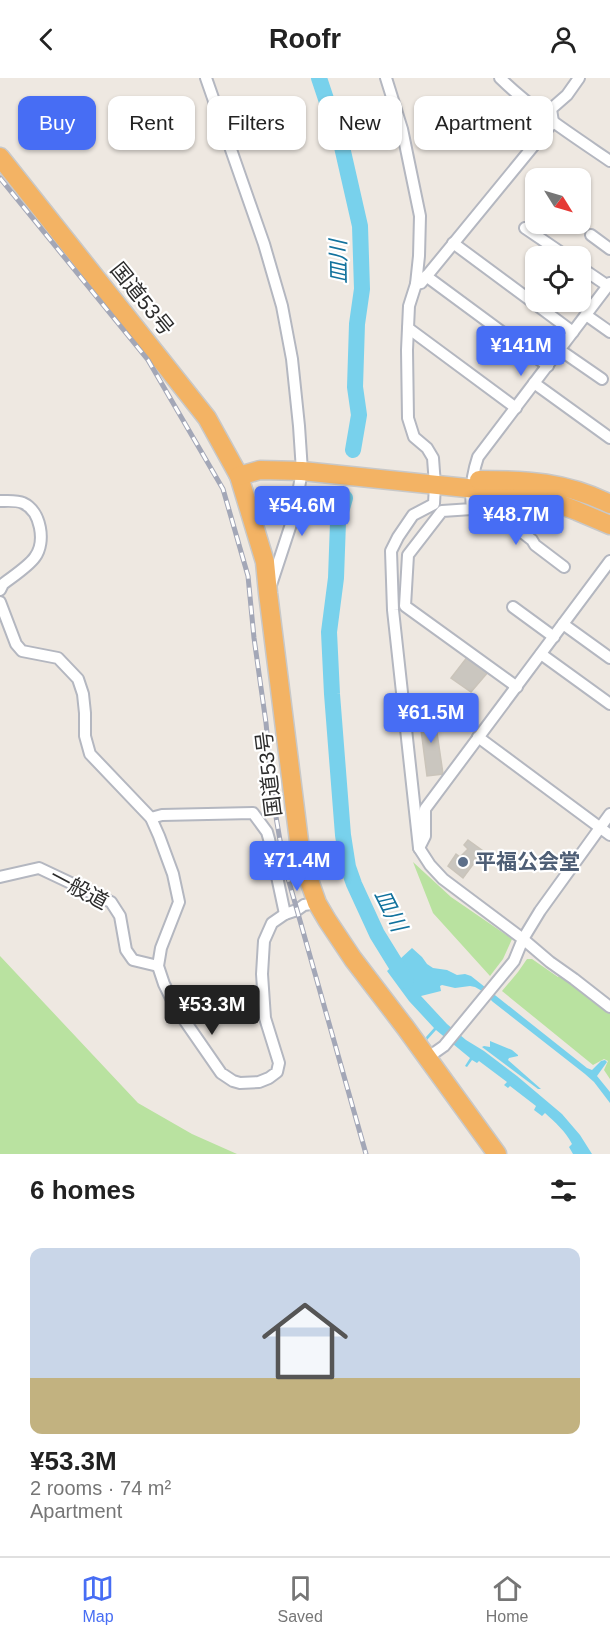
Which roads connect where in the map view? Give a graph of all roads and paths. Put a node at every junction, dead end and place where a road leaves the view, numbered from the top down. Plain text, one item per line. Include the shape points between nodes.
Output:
1 (206, 78) edge
2 (386, 78) edge
3 (500, 78) edge
4 (579, 78) edge
5 (520, 96) edge
6 (553, 107) edge
7 (553, 122) edge
8 (530, 150) edge
9 (0, 157) edge
10 (610, 161) edge
11 (534, 234) edge
12 (591, 235) dead end
13 (453, 243) junction
14 (551, 246) edge
15 (610, 249) edge
16 (591, 274) edge
17 (426, 276) junction
18 (416, 284) junction
19 (609, 285) edge
20 (586, 315) junction
21 (408, 328) junction
22 (573, 332) junction
23 (610, 332) edge
24 (560, 350) junction
25 (548, 366) junction
26 (602, 379) dead end
27 (534, 383) junction
28 (516, 408) junction
29 (610, 438) edge
30 (308, 472) junction
31 (239, 476) junction
32 (429, 484) junction
33 (472, 485) junction
34 (0, 501) edge
35 (610, 504) edge
36 (472, 509) junction
37 (610, 525) edge
38 (610, 561) edge
39 (564, 567) dead end
40 (0, 590) edge
41 (268, 593) junction
42 (0, 602) edge
43 (405, 606) junction
44 (513, 607) dead end
45 (393, 610) junction
46 (563, 624) junction
47 (554, 637) junction
48 (542, 654) junction
49 (610, 658) edge
50 (517, 687) junction
51 (610, 704) edge
52 (478, 737) junction
53 (420, 807) junction
54 (610, 814) edge
55 (151, 818) junction
56 (600, 827) junction
57 (610, 835) edge
58 (0, 877) edge
59 (317, 903) junction
60 (285, 914) junction
61 (523, 939) junction
62 (158, 966) junction
63 (610, 1007) edge
64 (427, 1058) junction
65 (497, 1154) edge

1 - 30 street via 282,306
2 - 18 street via 402,129 420,216
3 - 5 street
4 - 6 street
7 - 10 street
8 - 13 street
9 - 31 highway, 国道53号 via 207,418
11 - 14 street
12 - 15 street
13 - 17 street
13 - 22 street
16 - 19 street
17 - 18 street
17 - 25 street
18 - 21 street
19 - 20 street
20 - 22 street
20 - 23 street
21 - 28 street
21 - 32 street via 408,418 414,436 433,458
22 - 24 street
24 - 25 street
24 - 26 street
25 - 27 street
27 - 28 street
27 - 29 street
28 - 33 street via 478,457
30 - 31 highway via 261,470
30 - 32 highway
30 - 41 street
31 - 41 highway, 国道53号 via 265,562
32 - 33 highway
32 - 45 street via 434,504 414,516 391,551
33 - 35 highway via 527,480 586,493
33 - 36 street
33 - 37 highway via 559,504
34 - 40 street via 24,503 33,512 39,522 41,545 35,559
36 - 39 street via 494,510
36 - 43 street via 442,512 408,555
38 - 46 street
41 - 59 highway, 国道53号 via 301,856
42 - 55 street via 22,651 58,658 78,679 90,754
43 - 45 street
43 - 50 street
44 - 47 street
45 - 53 street
46 - 47 street
46 - 49 street
47 - 48 street
48 - 50 street
48 - 51 street
50 - 52 street
52 - 53 street
52 - 56 street
53 - 61 street via 419,848 430,865
54 - 56 street
55 - 60 street via 253,813 267,832
55 - 62 street via 173,874 178,902
56 - 57 street
56 - 61 street
58 - 62 street, 一般道 via 39,868 111,902 120,916 126,950 134,960
59 - 60 street
59 - 64 highway, 国道53号 via 353,959
60 - 62 street via 272,923 264,941 265,1018 279,1062 277,1072 269,1078 240,1083 221,1073 176,1008
61 - 63 street
61 - 64 street via 514,961 492,989 444,1046
64 - 65 highway, 国道53号

